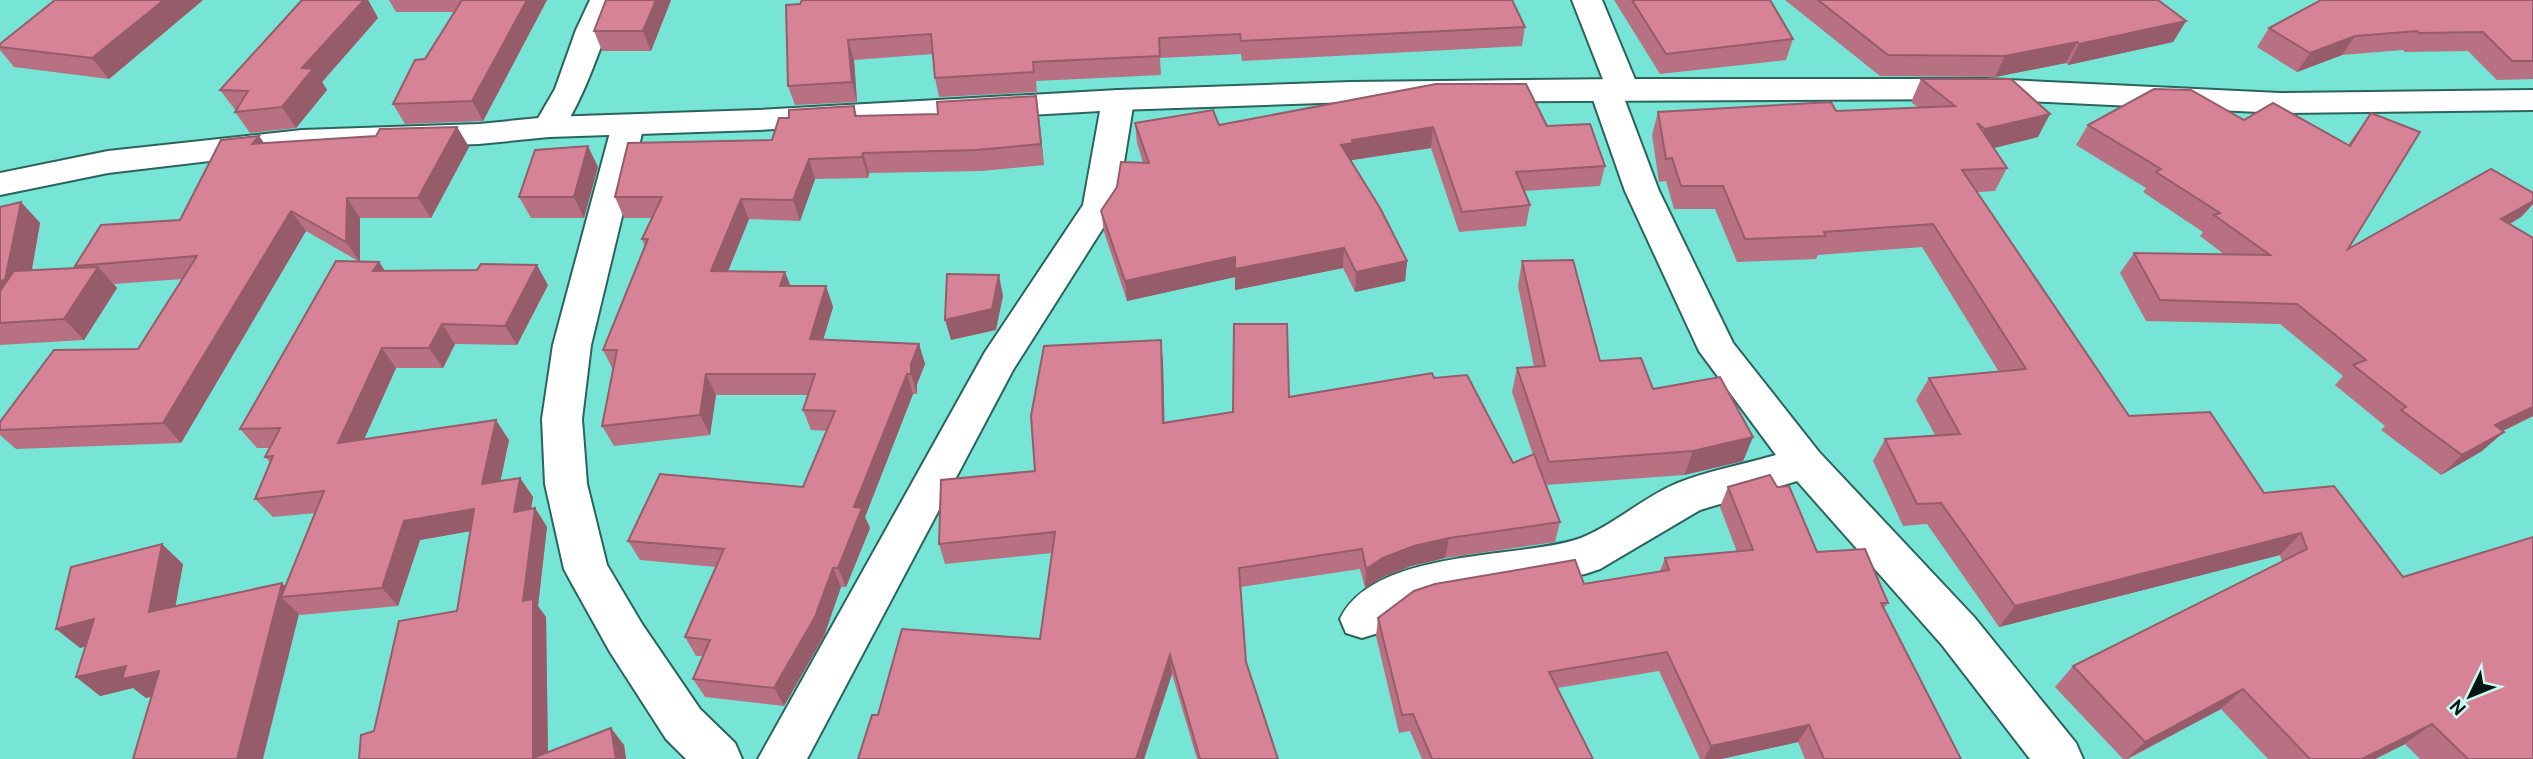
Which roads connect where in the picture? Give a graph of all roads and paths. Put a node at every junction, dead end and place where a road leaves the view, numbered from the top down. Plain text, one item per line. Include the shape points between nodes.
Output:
1 (605, 0) edge
2 (1587, 0) edge
3 (1614, 90) junction
4 (1118, 100) junction
5 (2533, 100) edge
6 (628, 125) junction
7 (549, 127) junction
8 (0, 184) edge
9 (1805, 463) junction
10 (1362, 619) dead end
11 (718, 759) edge
12 (782, 759) edge
13 (2059, 759) edge

1 - 7 street via 571,89
2 - 3 street
3 - 4 street
3 - 5 street via 1986,89 2280,103
3 - 9 street via 1642,191 1718,351
4 - 6 street
4 - 12 street via 1100,206 998,362
6 - 7 street
6 - 11 street via 572,345 562,418 566,484 586,569 683,724
7 - 8 street via 302,140 108,162
9 - 10 street via 1687,497 1585,556 1431,582 1395,594
9 - 13 street via 1958,631

